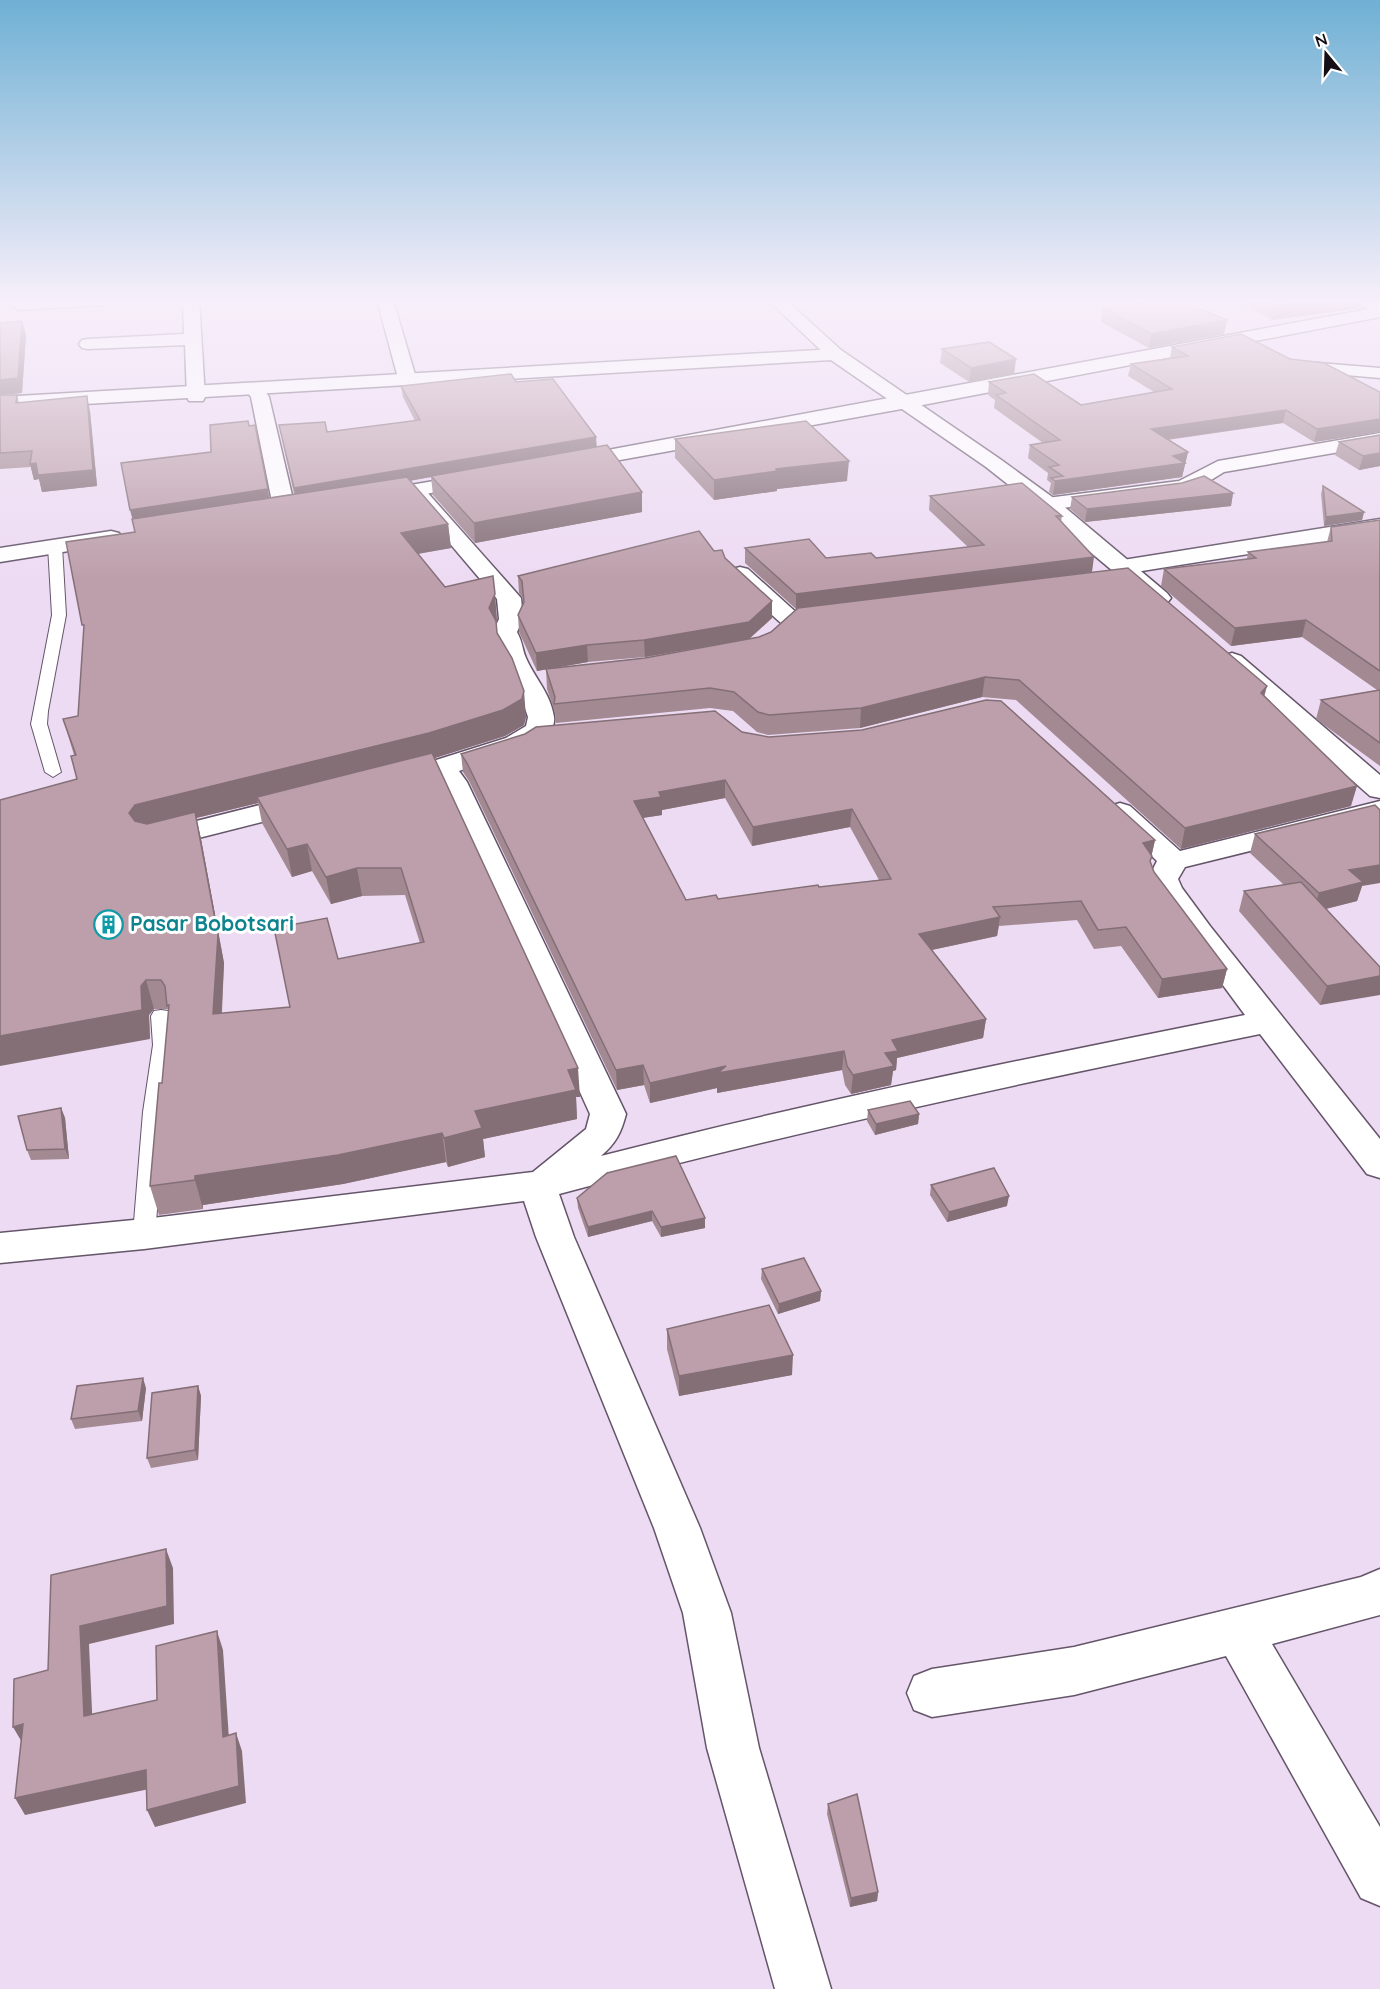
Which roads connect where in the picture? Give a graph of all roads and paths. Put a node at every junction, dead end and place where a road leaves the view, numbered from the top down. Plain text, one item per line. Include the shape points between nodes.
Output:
1 (212, 393) edge
2 (257, 393) joint
3 (893, 393) edge
4 (955, 393) edge
5 (196, 394) junction
6 (906, 402) junction
7 (0, 403) edge
8 (0, 410) edge
9 (1380, 439) edge
10 (555, 465) edge
11 (496, 476) edge
12 (415, 490) junction
13 (356, 500) edge
14 (1047, 504) junction
15 (309, 508) edge
16 (285, 512) junction
17 (262, 515) edge
18 (1380, 526) edge
19 (135, 534) edge
20 (55, 546) junction
21 (0, 555) edge
22 (734, 568) edge
23 (1128, 572) junction
24 (1099, 581) edge
25 (1178, 614) edge
26 (792, 622) edge
27 (1213, 645) edge
28 (53, 772) dead end
29 (1380, 790) edge
30 (331, 795) edge
31 (1106, 798) edge
32 (1380, 810) edge
33 (153, 840) edge
34 (1174, 861) junction
35 (161, 1016) dead end
36 (1268, 1021) junction
37 (1380, 1165) edge
38 (543, 1185) junction
39 (144, 1234) junction
40 (0, 1248) edge
41 (1380, 1591) edge
42 (1237, 1629) junction
43 (933, 1693) dead end
44 (1380, 1879) edge
45 (803, 1989) edge

1 - 5 street
2 - 5 street
2 - 16 street
3 - 6 street
4 - 6 street
5 - 7 street
5 - 8 street
6 - 10 street
6 - 14 street
9 - 14 street via 1218,467 1179,487
11 - 12 street
12 - 13 street
12 - 38 street via 509,598 511,619 505,632 513,657 541,680 539,730 547,734 432,769 453,782 608,1114 602,1135
14 - 23 street
15 - 16 street
16 - 17 street
18 - 23 street
19 - 20 street
20 - 21 street
20 - 28 lane via 59,615 39,717
22 - 26 street
23 - 24 street
23 - 25 street
27 - 29 street
30 - 33 street
31 - 34 street
32 - 34 street
34 - 36 street via 1163,879 1167,889
35 - 39 lane via 163,1045
36 - 37 street
36 - 38 street via 1002,1075 686,1147
38 - 39 street
38 - 45 street via 540,1193 555,1237 677,1528 707,1614 734,1748
39 - 40 street
41 - 42 street via 1373,1596
42 - 43 street via 1074,1671
42 - 44 street

